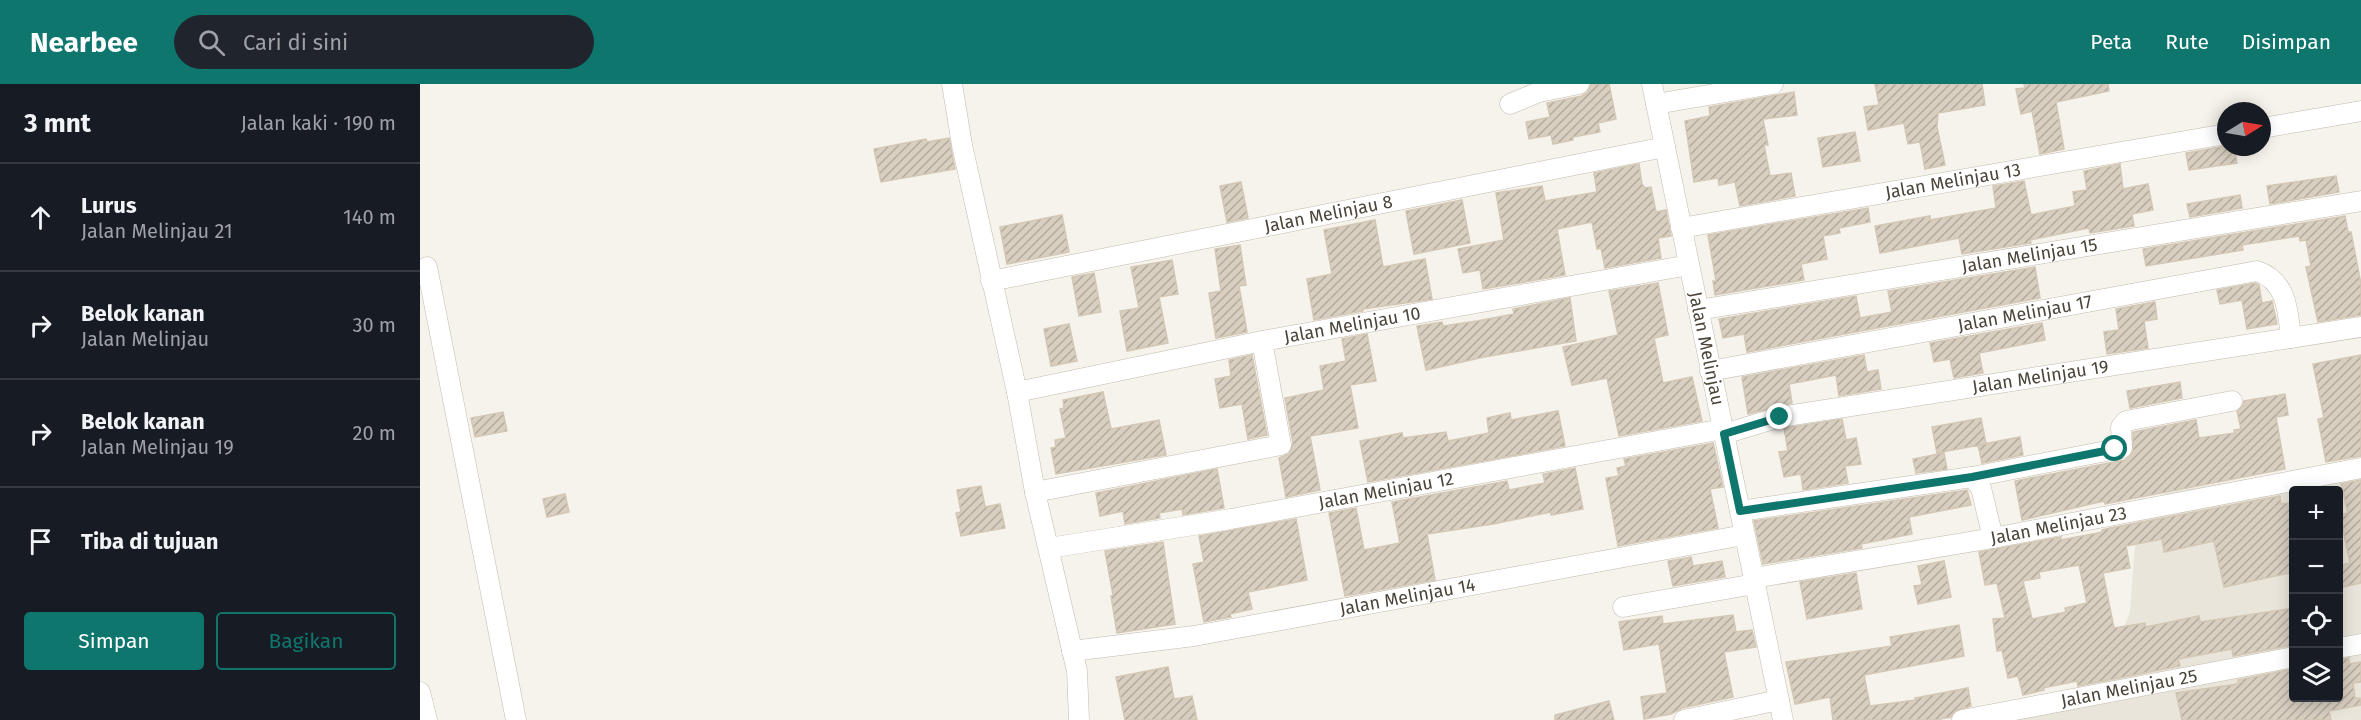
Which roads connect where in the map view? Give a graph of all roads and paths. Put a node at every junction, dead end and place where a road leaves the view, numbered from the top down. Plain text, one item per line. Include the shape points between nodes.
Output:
1 (952, 84) edge
2 (1579, 84) edge
3 (1652, 84) edge
4 (1773, 84) edge
5 (1510, 104) dead end
6 (1656, 104) junction
7 (2361, 111) edge
8 (2271, 126) edge
9 (2217, 136) edge
10 (1665, 147) junction
11 (2361, 201) edge
12 (1681, 228) junction
13 (1689, 264) junction
14 (427, 267) dead end
15 (991, 280) junction
16 (1698, 310) junction
17 (2361, 327) edge
18 (2291, 338) junction
19 (1262, 341) junction
20 (1710, 371) junction
21 (1017, 392) junction
22 (2232, 401) dead end
23 (1723, 431) junction
24 (2361, 468) edge
25 (1972, 477) junction
26 (1035, 492) junction
27 (1740, 511) junction
28 (1744, 535) junction
29 (1993, 538) junction
30 (1049, 548) junction
31 (1754, 581) junction
32 (1623, 607) dead end
33 (2361, 644) edge
34 (2343, 647) edge
35 (1072, 651) junction
36 (2289, 658) edge
37 (420, 692) edge
38 (1779, 700) junction
39 (427, 720) edge
40 (516, 720) edge
41 (1079, 720) edge
42 (1684, 720) edge
43 (1783, 720) edge
44 (1962, 720) edge

1 - 15 street
2 - 5 street via 1539,92
3 - 6 street, Jalan Melinjau
4 - 6 street
6 - 10 street, Jalan Melinjau
7 - 8 street
9 - 12 street, Jalan Melinjau 13
10 - 12 street, Jalan Melinjau
10 - 15 street, Jalan Melinjau 8
11 - 16 street, Jalan Melinjau 15
12 - 13 street, Jalan Melinjau
13 - 16 street, Jalan Melinjau
13 - 19 street, Jalan Melinjau 10
14 - 40 street
15 - 21 street
16 - 20 street, Jalan Melinjau
17 - 18 street, Jalan Melinjau 19
18 - 20 street, Jalan Melinjau 17 via 2288,304 2279,286 2258,271
18 - 23 street, Jalan Melinjau 19 via 1780,417
19 - 21 street, Jalan Melinjau 10
19 - 26 street via 1281,445
20 - 23 street, Jalan Melinjau
21 - 26 street
22 - 25 street via 2126,421 2121,427 2122,447
23 - 27 street, Jalan Melinjau
23 - 30 street, Jalan Melinjau 12
24 - 29 street, Jalan Melinjau 23
25 - 27 street
25 - 29 street via 1981,488
26 - 30 street
27 - 28 street, Jalan Melinjau
28 - 31 street, Jalan Melinjau
28 - 35 street, Jalan Melinjau 14 via 1194,636
29 - 31 street, Jalan Melinjau 23
30 - 35 street
31 - 32 street, Jalan Melinjau 23
31 - 38 street, Jalan Melinjau
33 - 34 street
35 - 41 street
36 - 44 street, Jalan Melinjau 25
37 - 39 street
38 - 42 street
38 - 43 street, Jalan Melinjau

